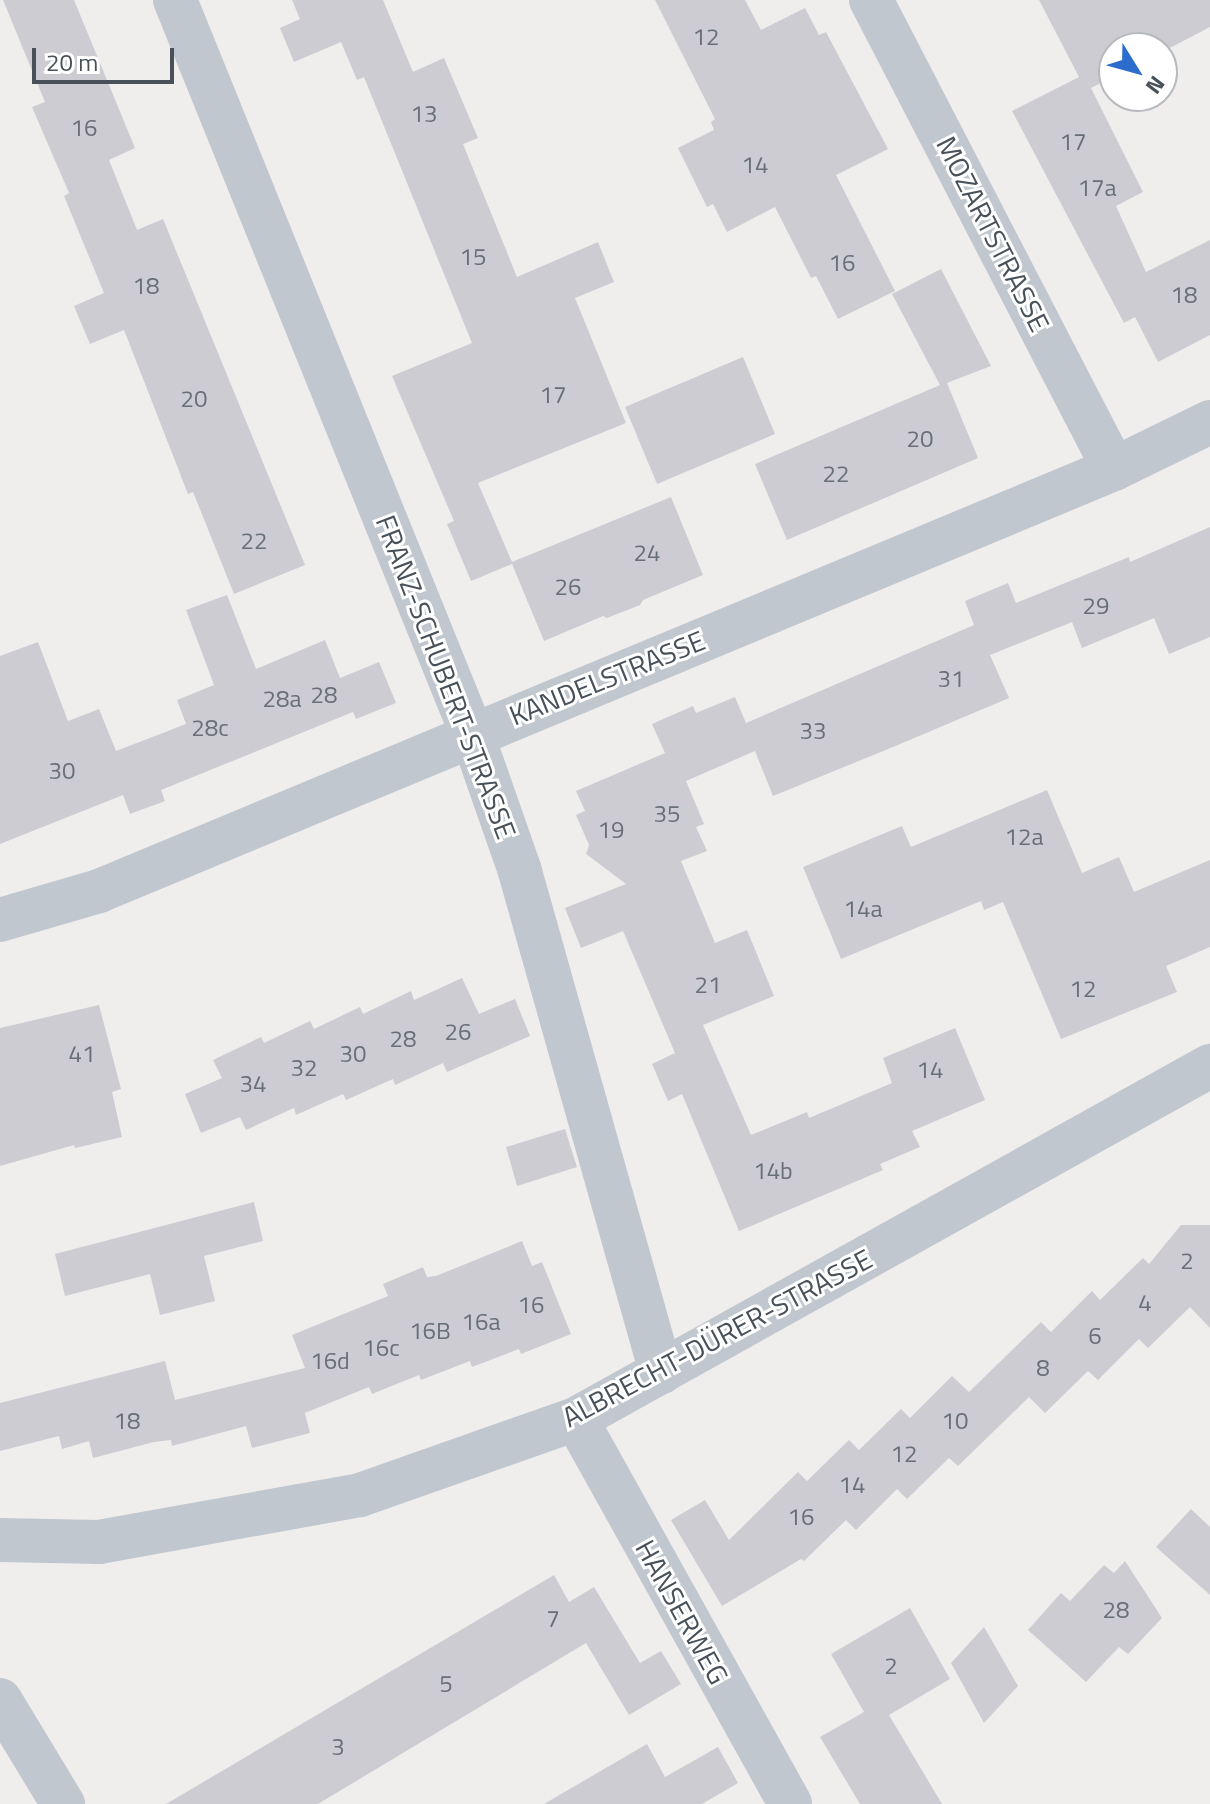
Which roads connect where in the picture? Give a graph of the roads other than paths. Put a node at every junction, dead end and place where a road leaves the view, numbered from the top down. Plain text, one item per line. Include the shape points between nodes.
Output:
1 (175, 0) edge
2 (871, 0) edge
3 (1210, 422) edge
4 (1114, 469) junction
5 (472, 734) junction
6 (0, 920) edge
7 (1210, 1066) edge
8 (661, 1372) junction
9 (576, 1419) junction
10 (0, 1540) edge
11 (0, 1700) edge
12 (63, 1804) edge
13 (790, 1804) edge

1 - 5 street, FRANZ-SCHUBERT-STRASSE
2 - 4 street, MOZARTSTRASSE
3 - 4 street, KANDELSTRASSE
4 - 5 street, KANDELSTRASSE
5 - 6 street, KANDELSTRASSE via 99,891
5 - 8 street, FRANZ-SCHUBERT-STRASSE via 519,868
7 - 8 street, ALBRECHT-DÜRER-STRASSE
8 - 9 street, ALBRECHT-DÜRER-STRASSE
9 - 10 street, ALBRECHT-DÜRER-STRASSE via 360,1495 99,1542
9 - 13 street, HANSERWEG
11 - 12 street

